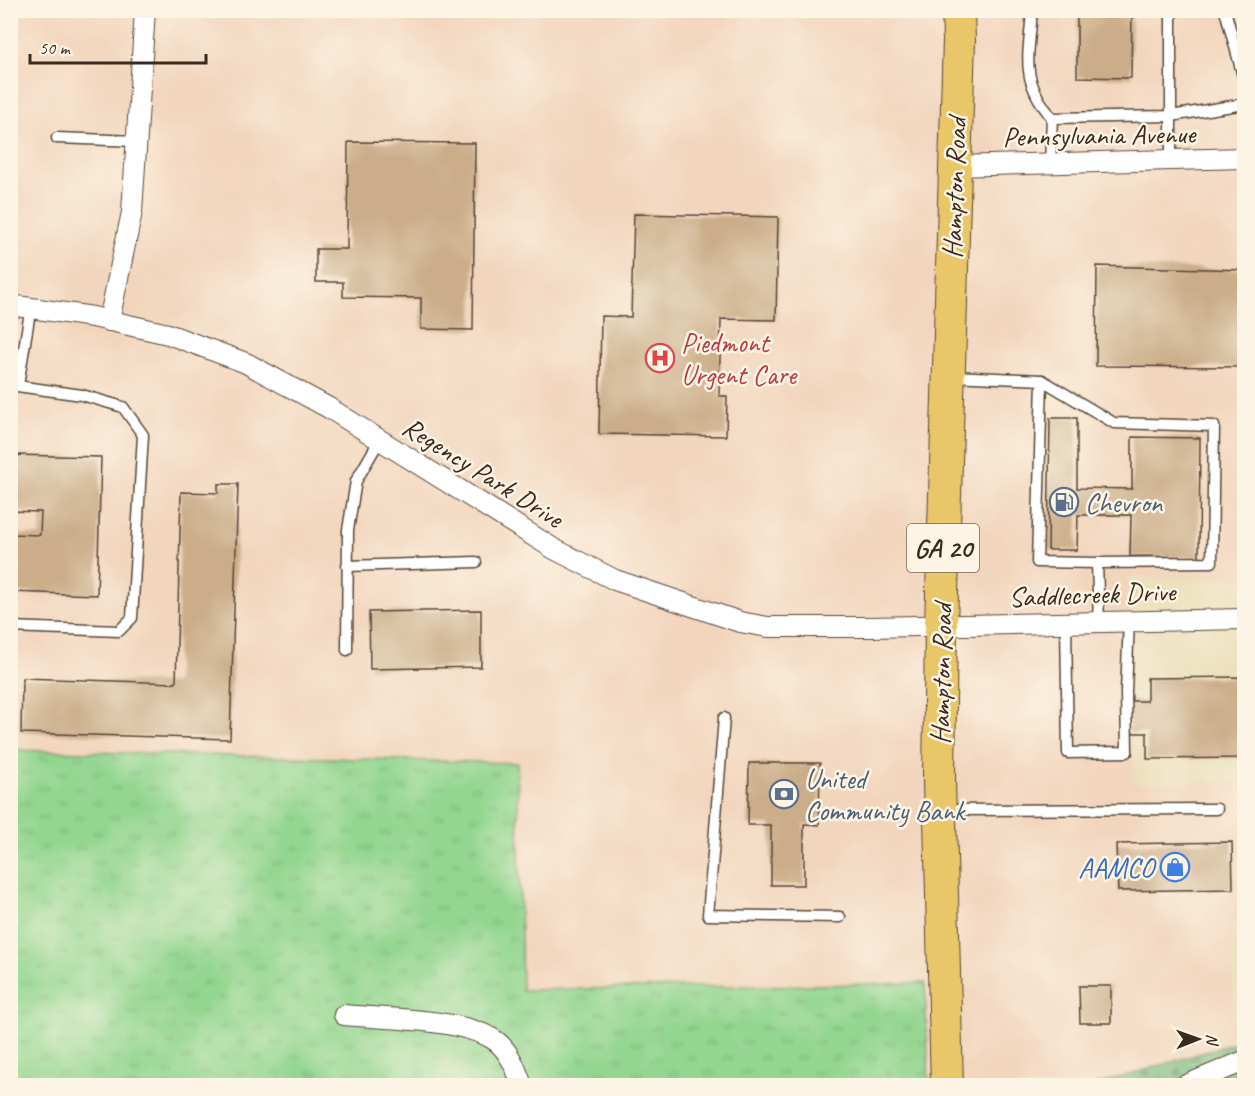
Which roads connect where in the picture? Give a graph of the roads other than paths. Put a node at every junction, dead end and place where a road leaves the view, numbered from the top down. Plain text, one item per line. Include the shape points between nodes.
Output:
1 (145, 10) edge
2 (958, 10) edge
3 (1032, 10) edge
4 (1225, 10) edge
5 (1171, 11) edge
6 (1245, 80) edge
7 (1245, 104) edge
8 (1171, 116) junction
9 (1052, 117) junction
10 (57, 138) dead end
11 (137, 141) junction
12 (1245, 158) edge
13 (1171, 162) junction
14 (1050, 164) junction
15 (955, 166) junction
16 (10, 305) edge
17 (31, 306) junction
18 (109, 321) junction
19 (948, 376) junction
20 (1042, 380) junction
21 (14, 385) edge
22 (379, 441) junction
23 (476, 562) dead end
24 (1098, 563) junction
25 (347, 566) junction
26 (1245, 619) edge
27 (1129, 620) junction
28 (1099, 622) junction
29 (1066, 623) junction
30 (941, 625) junction
31 (10, 627) edge
32 (347, 650) dead end
33 (724, 718) dead end
34 (1217, 809) dead end
35 (939, 810) junction
36 (840, 917) dead end
37 (344, 1015) dead end
38 (1245, 1061) edge
39 (522, 1086) edge
40 (947, 1086) edge
41 (1184, 1086) edge

1 - 11 street
2 - 15 main road, Hampton Road / GA 20
3 - 9 lane via 1028,79 1037,99
4 - 6 lane
5 - 8 lane
7 - 8 lane
8 - 9 lane
8 - 13 lane
9 - 14 lane
10 - 11 lane
11 - 18 street via 132,212
12 - 13 street, Pennsylvania Avenue
13 - 14 street, Pennsylvania Avenue
14 - 15 street, Pennsylvania Avenue
15 - 19 main road, Hampton Road / GA 20
16 - 17 street, Regency Park Drive
17 - 18 street, Regency Park Drive
17 - 21 lane
18 - 22 street, Regency Park Drive via 168,334 246,363 329,408
19 - 20 lane
19 - 30 main road, Hampton Road / GA 20
20 - 24 lane via 1037,561
20 - 24 lane via 1114,423 1214,426 1212,562
21 - 31 lane via 82,395 123,407 143,435 132,618 119,631
22 - 25 lane via 356,481
22 - 30 street, Regency Park Drive via 554,549 615,580 670,601 768,627
23 - 25 lane
24 - 28 lane
25 - 32 lane
26 - 27 street, Saddlecreek Drive
27 - 28 street, Saddlecreek Drive
27 - 29 lane via 1127,752 1068,753
28 - 29 street, Saddlecreek Drive
29 - 30 street, Saddlecreek Drive
30 - 35 main road, Hampton Road / GA 20
33 - 36 lane via 708,915
34 - 35 lane
35 - 40 main road, Hampton Road / GA 20
37 - 39 street via 462,1026 495,1040 516,1066
38 - 41 street

